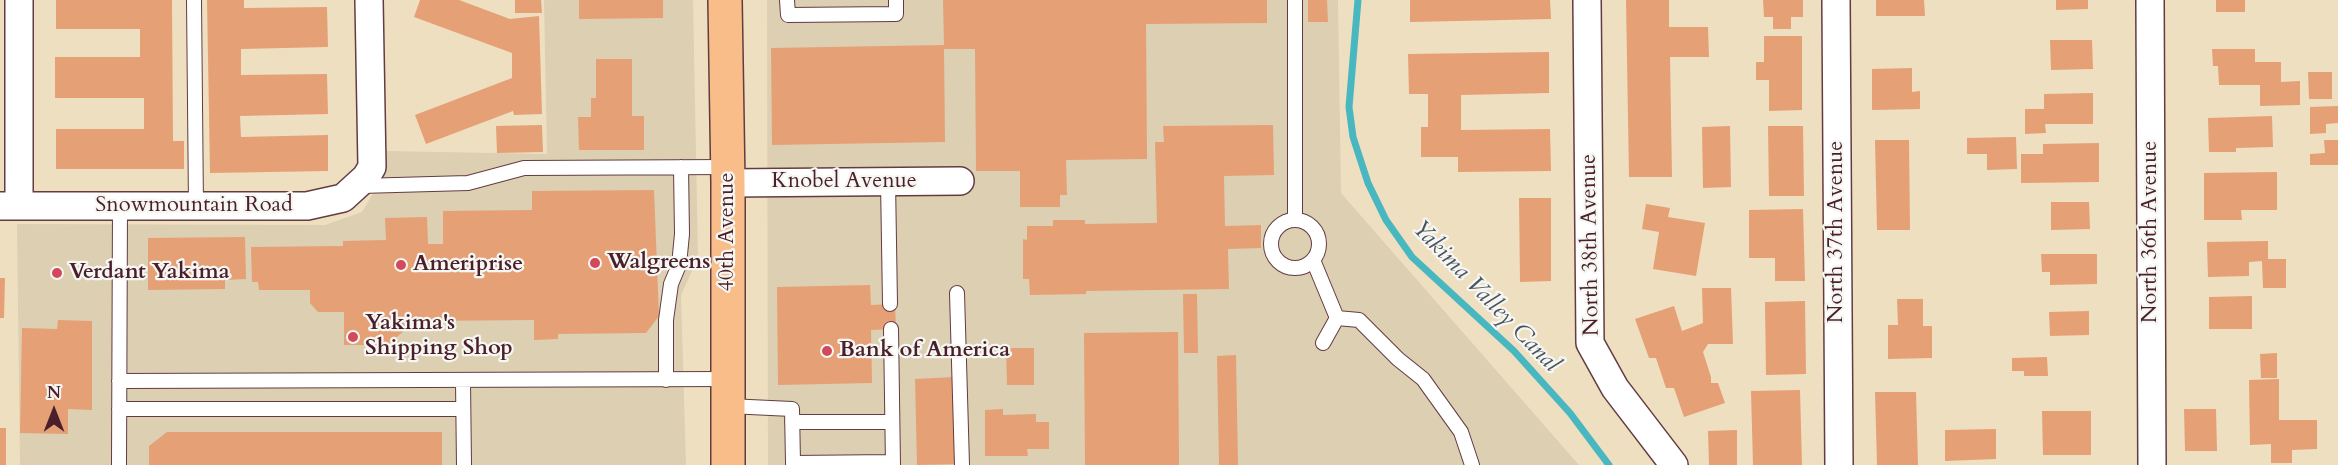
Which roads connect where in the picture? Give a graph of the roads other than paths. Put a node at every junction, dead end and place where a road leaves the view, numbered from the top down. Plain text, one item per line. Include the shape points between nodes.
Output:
1 (19, 0) edge
2 (194, 0) edge
3 (369, 0) edge
4 (725, 0) edge
5 (788, 0) edge
6 (896, 0) edge
7 (1295, 0) edge
8 (1587, 0) edge
9 (1836, 0) edge
10 (2150, 0) edge
11 (681, 167) junction
12 (728, 175) junction
13 (365, 176) junction
14 (960, 181) dead end
15 (888, 182) junction
16 (9, 206) edge
17 (120, 206) junction
18 (196, 206) junction
19 (1295, 219) junction
20 (1313, 260) junction
21 (957, 293) dead end
22 (890, 304) dead end
23 (1338, 318) junction
24 (891, 329) dead end
25 (1323, 343) dead end
26 (666, 380) junction
27 (119, 381) junction
28 (463, 381) junction
29 (728, 393) junction
30 (119, 409) junction
31 (463, 409) junction
32 (792, 422) junction
33 (892, 422) junction
34 (893, 464) edge
35 (119, 465) edge
36 (464, 465) edge
37 (728, 465) edge
38 (962, 465) edge
39 (1472, 465) edge
40 (1674, 465) edge
41 (1839, 465) edge
42 (2152, 465) edge

1 - 16 street
2 - 18 lane
3 - 13 street
4 - 12 main road, 40th Avenue
5 - 6 lane via 788,15 798,15 896,14
7 - 19 lane
8 - 40 street, North 38th Avenue via 1590,343 1615,388
9 - 41 street, North 37th Avenue
10 - 42 street, North 36th Avenue
11 - 12 lane
11 - 13 lane via 524,168 468,183
11 - 26 lane via 682,234 666,320
12 - 15 street, Knobel Avenue
12 - 29 main road, 40th Avenue
13 - 18 street, Snowmountain Road via 343,198 326,203
14 - 15 street, Knobel Avenue
15 - 22 lane
16 - 17 street, Snowmountain Road
17 - 18 street, Snowmountain Road
17 - 27 lane
19 - 20 lane via 1310,225 1318,238
19 - 20 lane via 1274,230 1272,254 1292,268
20 - 23 lane
21 - 38 lane
23 - 25 lane
23 - 39 lane via 1359,320 1423,379 1461,432
24 - 33 lane
26 - 28 lane
26 - 29 lane
27 - 28 lane
27 - 30 lane
28 - 31 lane
29 - 32 lane via 792,409
29 - 37 main road, 40th Avenue
30 - 31 lane
30 - 35 lane
31 - 36 lane
32 - 33 lane
32 - 34 lane via 793,463
33 - 34 lane

